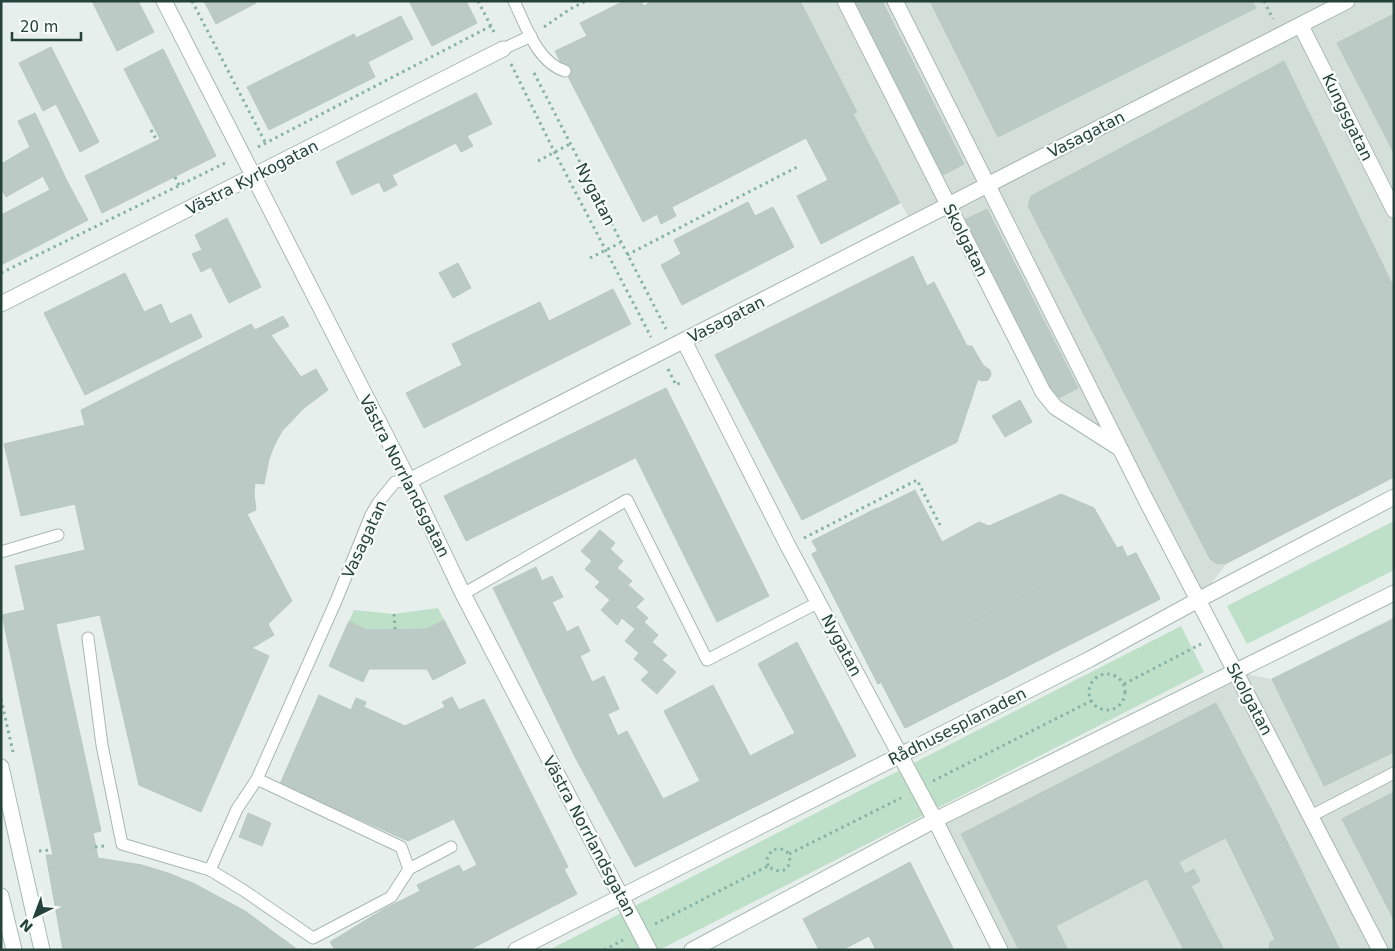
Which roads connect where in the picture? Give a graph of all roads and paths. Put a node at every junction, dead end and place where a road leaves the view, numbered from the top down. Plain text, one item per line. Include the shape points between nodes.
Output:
1 (164, 1) edge
2 (192, 1) edge
3 (478, 1) edge
4 (514, 1) edge
5 (586, 1) edge
6 (845, 1) edge
7 (895, 1) edge
8 (1347, 1) edge
9 (1302, 26) junction
10 (531, 36) junction
11 (518, 42) junction
12 (503, 49) junction
13 (565, 71) dead end
14 (152, 130) dead end
15 (157, 141) dead end
16 (570, 144) junction
17 (554, 153) junction
18 (538, 161) dead end
19 (277, 165) junction
20 (799, 166) dead end
21 (175, 176) dead end
22 (253, 177) junction
23 (179, 185) dead end
24 (988, 185) junction
25 (949, 206) junction
26 (1394, 210) edge
27 (620, 242) junction
28 (605, 250) junction
29 (627, 255) junction
30 (590, 258) dead end
31 (1, 304) edge
32 (679, 343) junction
33 (660, 353) junction
34 (1121, 449) junction
35 (409, 481) junction
36 (1394, 496) edge
37 (940, 525) dead end
38 (58, 535) dead end
39 (788, 546) junction
40 (1, 552) edge
41 (1394, 593) edge
42 (463, 594) junction
43 (1198, 600) junction
44 (819, 602) junction
45 (394, 614) dead end
46 (395, 629) dead end
47 (88, 638) dead end
48 (1192, 649) dead end
49 (1236, 672) junction
50 (1124, 684) junction
51 (1091, 701) junction
52 (901, 755) junction
53 (1, 767) edge
54 (1394, 773) edge
55 (257, 779) junction
56 (918, 790) junction
57 (1311, 816) junction
58 (935, 820) junction
59 (451, 846) dead end
60 (52, 850) dead end
61 (34, 852) dead end
62 (789, 854) junction
63 (768, 866) junction
64 (409, 869) junction
65 (210, 870) junction
66 (621, 895) junction
67 (1, 896) edge
68 (640, 931) junction
69 (14, 950) edge
70 (42, 950) edge
71 (516, 950) edge
72 (604, 950) edge
73 (650, 950) edge
74 (692, 950) edge
75 (1000, 950) edge
76 (1380, 950) edge

1 - 22 street, Västra Norrlandsgatan
2 - 19 path
3 - 12 path
4 - 10 lane
5 - 10 path
6 - 25 street, Skolgatan
7 - 24 street, Skolgatan
8 - 9 street, Vasagatan
9 - 24 street, Vasagatan
9 - 26 street, Kungsgatan
10 - 11 lane
10 - 13 lane via 554,68
11 - 12 lane
11 - 16 path, Nygatan
12 - 17 path
12 - 19 street, Västra Kyrkogatan
14 - 15 path
16 - 17 path
16 - 27 path, Nygatan
17 - 18 path
17 - 28 path
19 - 22 street, Västra Kyrkogatan
20 - 29 path
21 - 23 path
22 - 31 street, Västra Kyrkogatan
22 - 35 street, Västra Norrlandsgatan
24 - 25 street, Vasagatan
24 - 34 street, Skolgatan
25 - 32 street, Vasagatan
25 - 34 street, Skolgatan via 1043,392 1055,407
27 - 28 path
27 - 29 path, Nygatan
28 - 30 path
28 - 33 path
29 - 32 path, Nygatan
32 - 33 street, Vasagatan
32 - 39 street, Nygatan
33 - 35 street, Vasagatan
34 - 43 street, Skolgatan
35 - 42 street, Västra Norrlandsgatan
35 - 55 lane, Vasagatan via 395,482 371,515
36 - 43 street, Rådhusesplanaden
37 - 39 path via 917,480
38 - 40 lane
39 - 44 street, Nygatan
41 - 49 street
42 - 44 lane via 627,500 707,660
42 - 66 street, Västra Norrlandsgatan
43 - 49 street, Skolgatan
43 - 52 street, Rådhusesplanaden
44 - 52 street, Nygatan
45 - 46 path
47 - 65 lane via 102,745 122,844
48 - 50 path
49 - 57 street, Skolgatan
49 - 58 street
50 - 51 path via 1125,698 1116,709 1102,710
50 - 51 path via 1113,675 1099,676 1090,687
51 - 56 path
52 - 56 street, Nygatan
52 - 66 street, Rådhusesplanaden
53 - 70 street
54 - 57 lane
55 - 64 lane via 401,847
55 - 65 lane, Vasagatan via 237,809
56 - 58 street, Nygatan
56 - 62 path
57 - 76 street, Skolgatan
58 - 74 street
58 - 75 street, Nygatan
59 - 64 lane
60 - 61 path
62 - 63 path via 788,867 782,871 774,871
62 - 63 path via 779,848 772,850 767,859
63 - 68 path
64 - 65 lane via 391,897 313,938
66 - 68 street, Västra Norrlandsgatan
66 - 71 street, Rådhusesplanaden
67 - 69 street
68 - 72 path
68 - 73 street, Västra Norrlandsgatan

